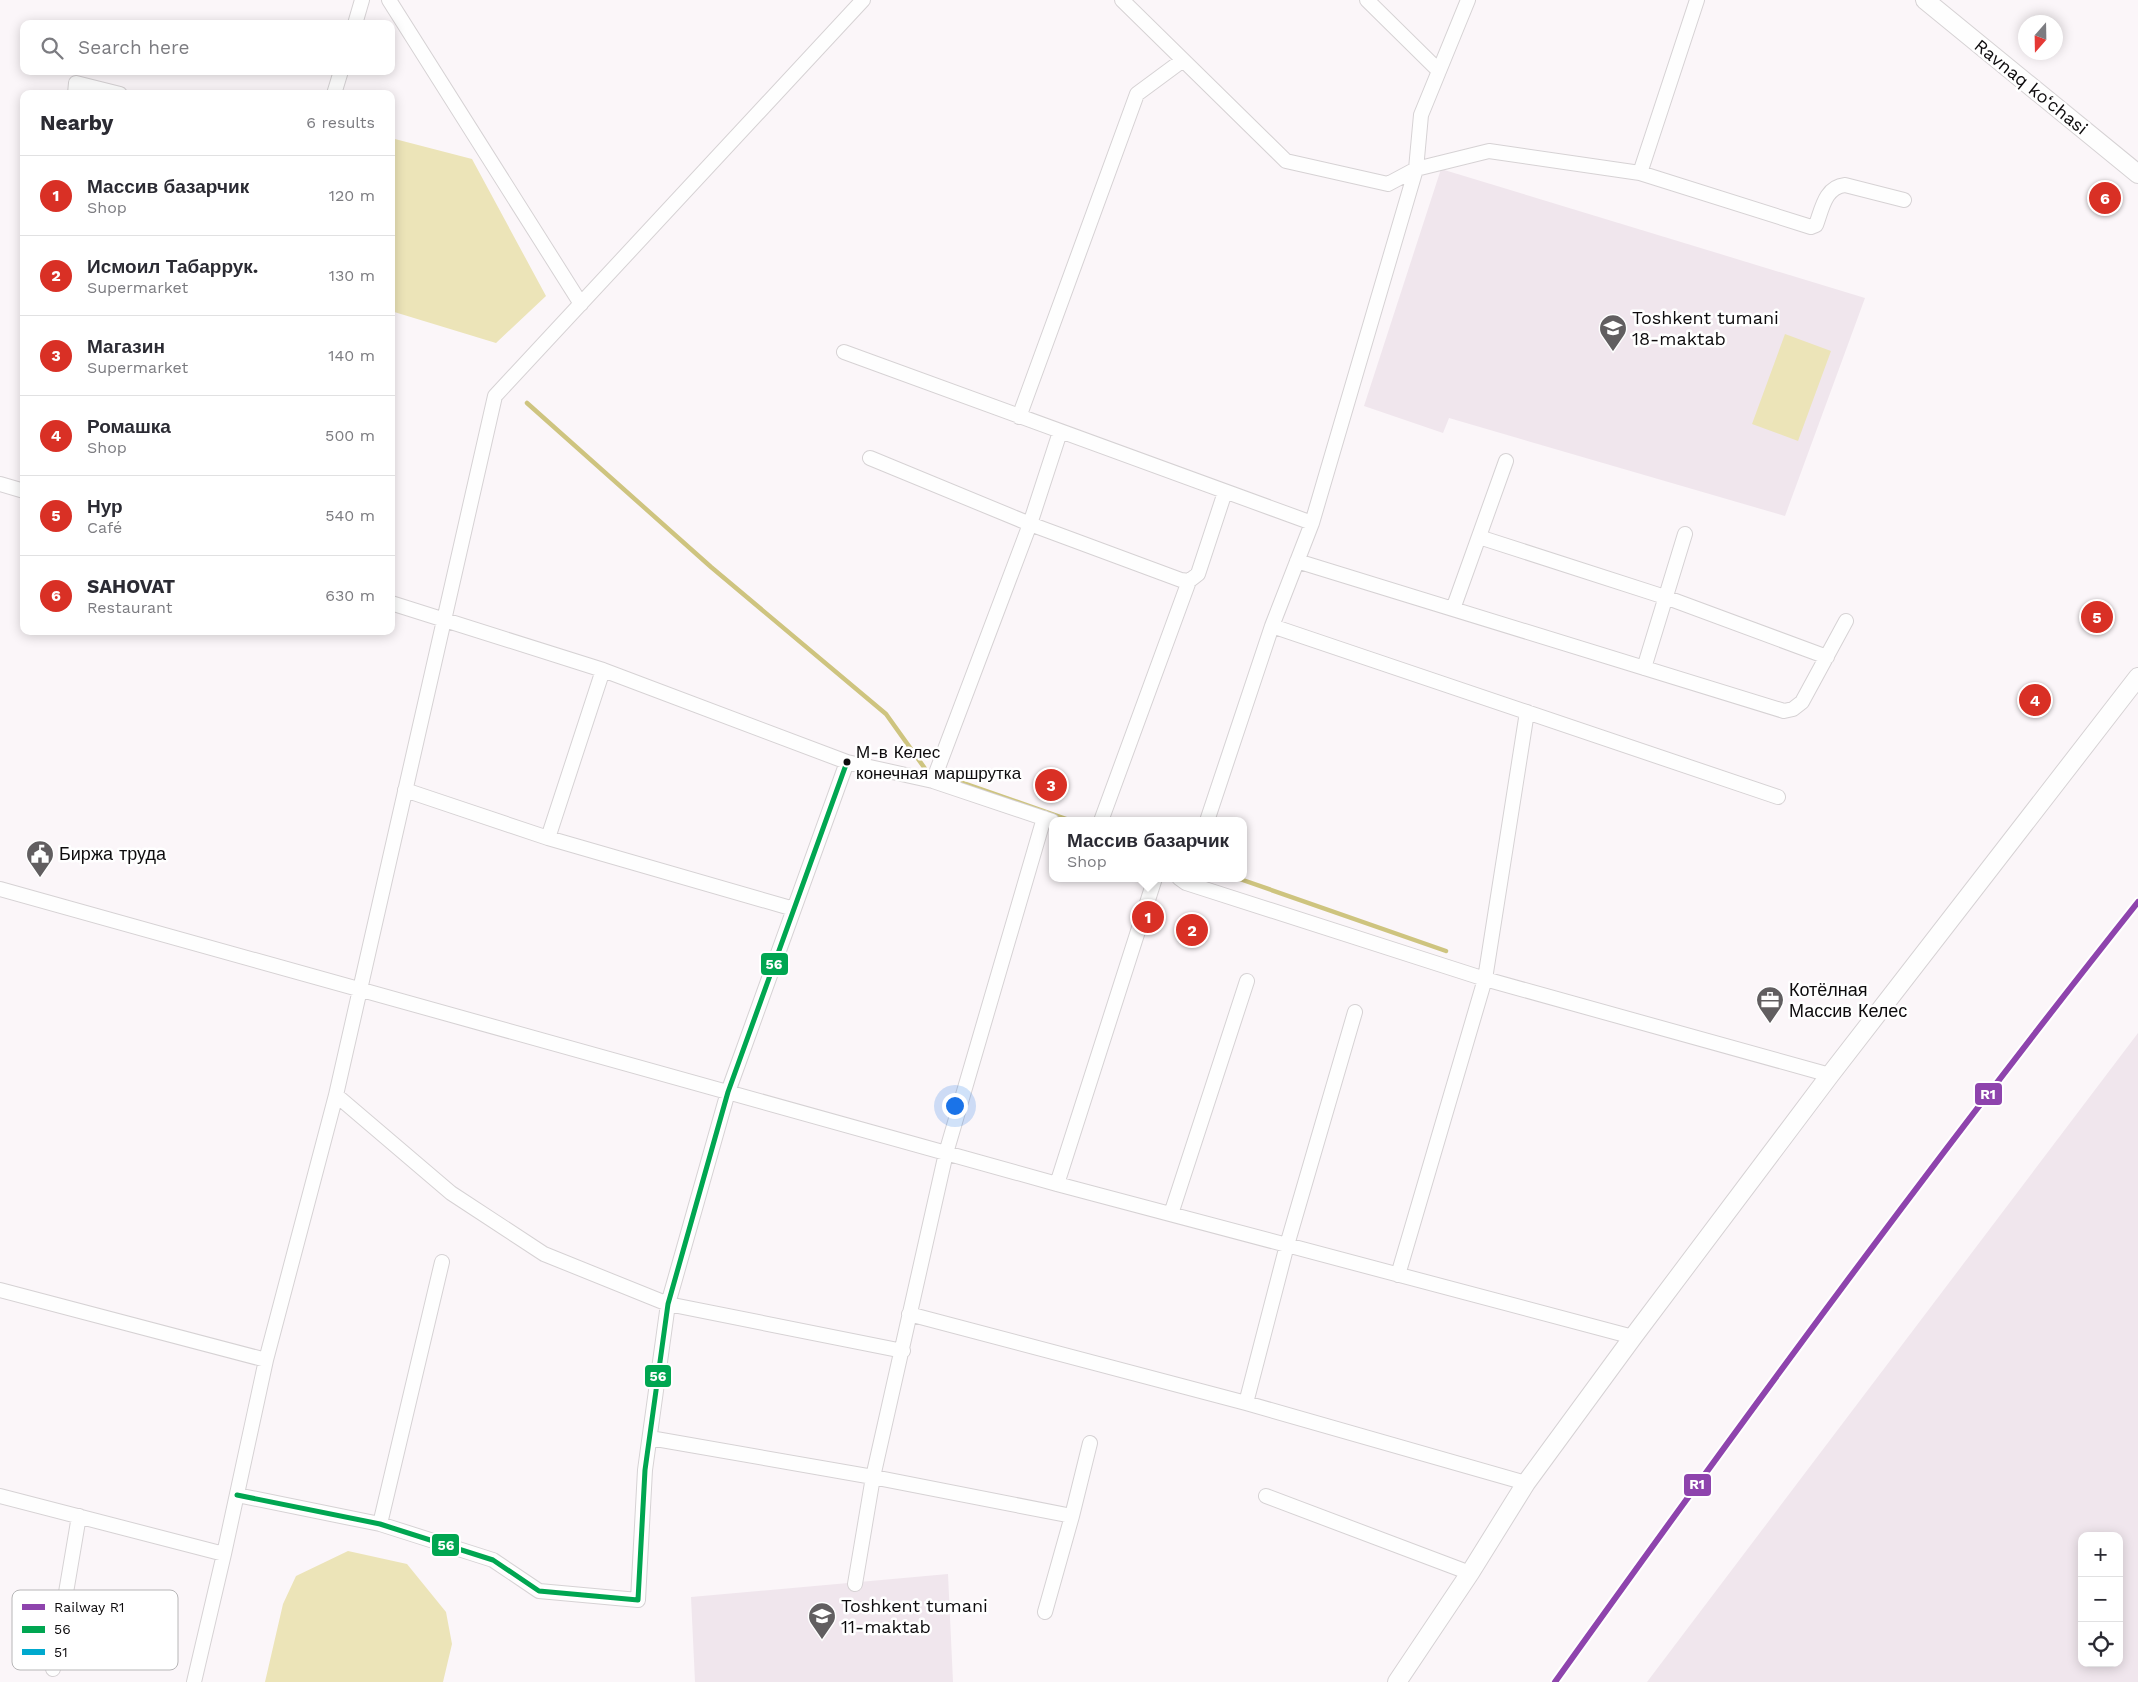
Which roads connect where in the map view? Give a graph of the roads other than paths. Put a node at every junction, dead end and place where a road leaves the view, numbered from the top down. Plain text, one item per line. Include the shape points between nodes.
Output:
1 (362, 0) edge
2 (388, 0) edge
3 (863, 0) edge
4 (1122, 0) edge
5 (1367, 0) edge
6 (1468, 0) edge
7 (1697, 0) edge
8 (1925, 0) edge
9 (356, 20) edge
10 (1183, 60) junction
11 (1439, 71) junction
12 (340, 75) edge
13 (75, 90) edge
14 (104, 90) edge
15 (335, 90) edge
16 (1416, 169) junction
17 (1640, 172) junction
18 (2138, 174) edge
19 (1904, 200) dead end
20 (581, 304) junction
21 (844, 352) dead end
22 (1019, 417) junction
23 (1060, 432) junction
24 (870, 458) dead end
25 (1506, 461) dead end
26 (0, 484) edge
27 (20, 491) edge
28 (1225, 492) junction
29 (1312, 523) junction
30 (1030, 524) junction
31 (1685, 534) dead end
32 (1479, 537) junction
33 (1297, 561) junction
34 (1189, 580) junction
35 (1666, 597) junction
36 (395, 604) edge
37 (1453, 609) junction
38 (444, 619) junction
39 (1846, 621) dead end
40 (1272, 626) junction
41 (1827, 657) junction
42 (1644, 668) junction
43 (603, 670) junction
44 (2138, 677) edge
45 (1527, 712) junction
46 (847, 762) junction
47 (933, 781) junction
48 (405, 790) junction
49 (1778, 797) dead end
50 (1102, 817) edge
51 (1208, 817) edge
52 (1049, 820) edge
53 (548, 838) junction
54 (1154, 882) edge
55 (1191, 882) edge
56 (0, 889) edge
57 (794, 909) junction
58 (1485, 979) junction
59 (1247, 981) dead end
60 (360, 989) junction
61 (1356, 1012) dead end
62 (1830, 1075) junction
63 (728, 1092) junction
64 (336, 1095) junction
65 (946, 1153) junction
66 (1057, 1184) junction
67 (1172, 1214) junction
68 (1287, 1245) junction
69 (442, 1262) dead end
70 (1398, 1275) junction
71 (0, 1290) edge
72 (668, 1304) junction
73 (909, 1314) junction
74 (1633, 1337) junction
75 (903, 1351) junction
76 (266, 1360) junction
77 (1246, 1403) junction
78 (650, 1438) junction
79 (1090, 1443) dead end
80 (873, 1477) junction
81 (1526, 1483) junction
82 (0, 1496) edge
83 (237, 1496) junction
84 (1266, 1496) dead end
85 (79, 1516) junction
86 (1072, 1516) junction
87 (380, 1524) junction
88 (224, 1554) junction
89 (1470, 1573) junction
90 (856, 1584) dead end
91 (67, 1590) edge
92 (1045, 1612) dead end
93 (194, 1682) edge
94 (1397, 1682) edge

1 - 9 street
2 - 20 street
3 - 20 street
4 - 10 street
5 - 11 street
6 - 11 street
7 - 17 street
8 - 18 street, Ravnaq ko‘chasi
10 - 16 street via 1286,161 1388,184
10 - 22 street via 1137,94
11 - 16 street via 1421,115
12 - 15 street
13 - 14 street via 76,83
16 - 17 street via 1489,151
16 - 29 street
17 - 19 street via 1811,227 1816,225 1828,193 1839,186
20 - 38 street via 495,396
21 - 22 street
22 - 23 street
23 - 28 street
23 - 30 street
24 - 30 street
25 - 32 street
26 - 27 street
28 - 29 street
28 - 34 street via 1198,574
29 - 33 street
30 - 34 street via 1181,580
30 - 47 street
31 - 35 street
32 - 35 street
32 - 37 street
33 - 37 street
33 - 40 street
34 - 50 street
35 - 41 street
35 - 42 street
36 - 38 street
37 - 42 street
38 - 43 street
38 - 48 street
39 - 41 street
40 - 45 street
40 - 51 street
41 - 42 street via 1802,702 1784,711
43 - 46 street
43 - 53 street
44 - 62 street
45 - 49 street
45 - 58 street
46 - 47 street
46 - 57 street
47 - 52 street
48 - 53 street
48 - 60 street
52 - 65 street
53 - 57 street
54 - 66 street
55 - 58 street
56 - 60 street
57 - 63 street
58 - 62 street
58 - 70 street
59 - 67 street
60 - 63 street
60 - 64 street
61 - 68 street
62 - 74 street
63 - 65 street
63 - 72 street
64 - 72 street via 451,1193 544,1254
64 - 76 street
65 - 66 street
65 - 73 street
66 - 67 street
67 - 68 street
68 - 70 street
68 - 77 street
69 - 87 street
70 - 74 street
71 - 76 street
72 - 75 street
72 - 78 street
73 - 75 street
73 - 77 street
74 - 81 street
75 - 80 street
76 - 83 street
77 - 81 street
78 - 80 street
78 - 87 street via 638,1600 539,1591 493,1560
79 - 86 street
80 - 86 street
80 - 90 street
81 - 89 street
82 - 85 street
83 - 87 street
83 - 88 street
84 - 89 street
85 - 88 street
85 - 91 street
86 - 92 street
88 - 93 street
89 - 94 street

